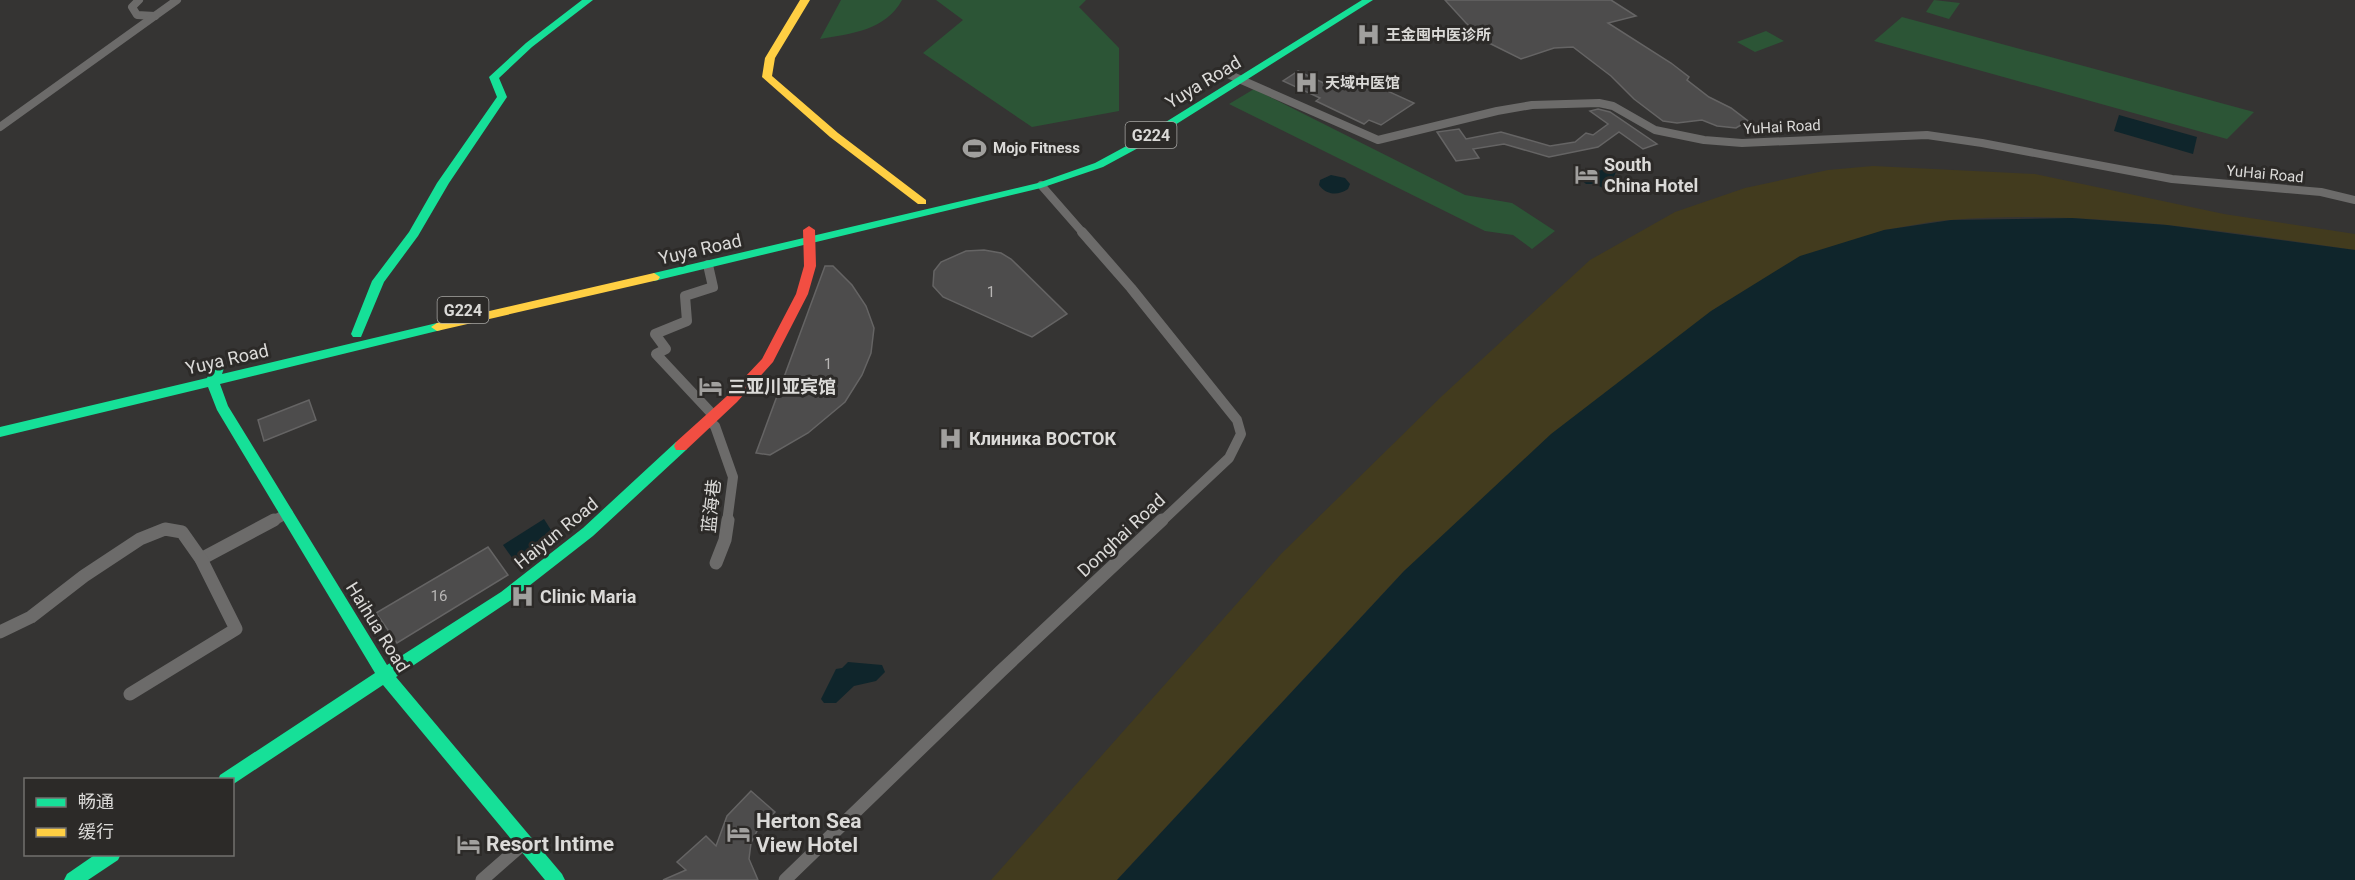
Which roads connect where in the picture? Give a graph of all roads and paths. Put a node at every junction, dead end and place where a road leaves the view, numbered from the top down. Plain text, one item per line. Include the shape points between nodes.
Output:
1 (139, 0) edge
2 (177, 0) edge
3 (588, 0) edge
4 (805, 0) edge
5 (1350, 0) edge
6 (1368, 0) edge
7 (154, 16) junction
8 (1236, 77) junction
9 (0, 127) edge
10 (1041, 184) junction
11 (2355, 200) edge
12 (922, 202) junction
13 (809, 235) junction
14 (708, 265) junction
15 (357, 334) junction
16 (218, 368) junction
17 (212, 381) junction
18 (711, 418) junction
19 (0, 419) edge
20 (0, 432) edge
21 (288, 513) junction
22 (201, 559) junction
23 (716, 563) dead end
24 (0, 632) edge
25 (386, 677) junction
26 (130, 694) dead end
27 (229, 778) edge
28 (524, 843) junction
29 (110, 856) edge
30 (73, 880) edge
31 (482, 880) edge
32 (556, 880) edge
33 (785, 880) edge

1 - 7 street via 132,7 137,15
2 - 7 street
3 - 15 main road via 494,77 502,97 414,233 378,281
4 - 12 main road via 770,58 767,77 834,135
5 - 8 main road, Yuya Road / G224
6 - 8 main road, Yuya Road / G224
7 - 9 street
8 - 10 main road, Yuya Road / G224 via 1136,145 1099,165
8 - 11 street, YuHai Road via 1378,140 1532,105 1599,103 1613,106 1655,130 1704,140 1742,143 1927,135 2172,179 2321,192
8 - 12 main road, Yuya Road / G224 via 1122,143 1082,161
10 - 13 main road, Yuya Road / G224
10 - 33 street, Donghai Road via 1230,411 1241,434 1229,458
12 - 13 main road, Yuya Road / G224
13 - 14 main road, Yuya Road / G224
13 - 15 main road, Yuya Road / G224
13 - 18 main road, Haiyun Road via 810,266 783,335 767,362
14 - 17 main road, Yuya Road / G224
14 - 18 street, 蓝海巷 via 713,287 685,296 687,321 655,334 666,349 656,354
15 - 16 main road, Yuya Road / G224
16 - 17 main road
16 - 19 main road, Yuya Road / G224
17 - 20 main road, Yuya Road / G224
17 - 21 main road, Haihua Road via 222,407
18 - 23 street, 蓝海巷 via 733,477 725,541
18 - 25 main road, Haiyun Road via 555,559 506,597
21 - 22 street
21 - 25 main road, Haihua Road
22 - 24 street via 182,532 165,529 140,539 31,617
22 - 26 street via 236,629
25 - 27 main road, Haiyun Road
25 - 28 main road, Haihua Road
28 - 31 street
28 - 32 main road, Haihua Road
29 - 30 main road

